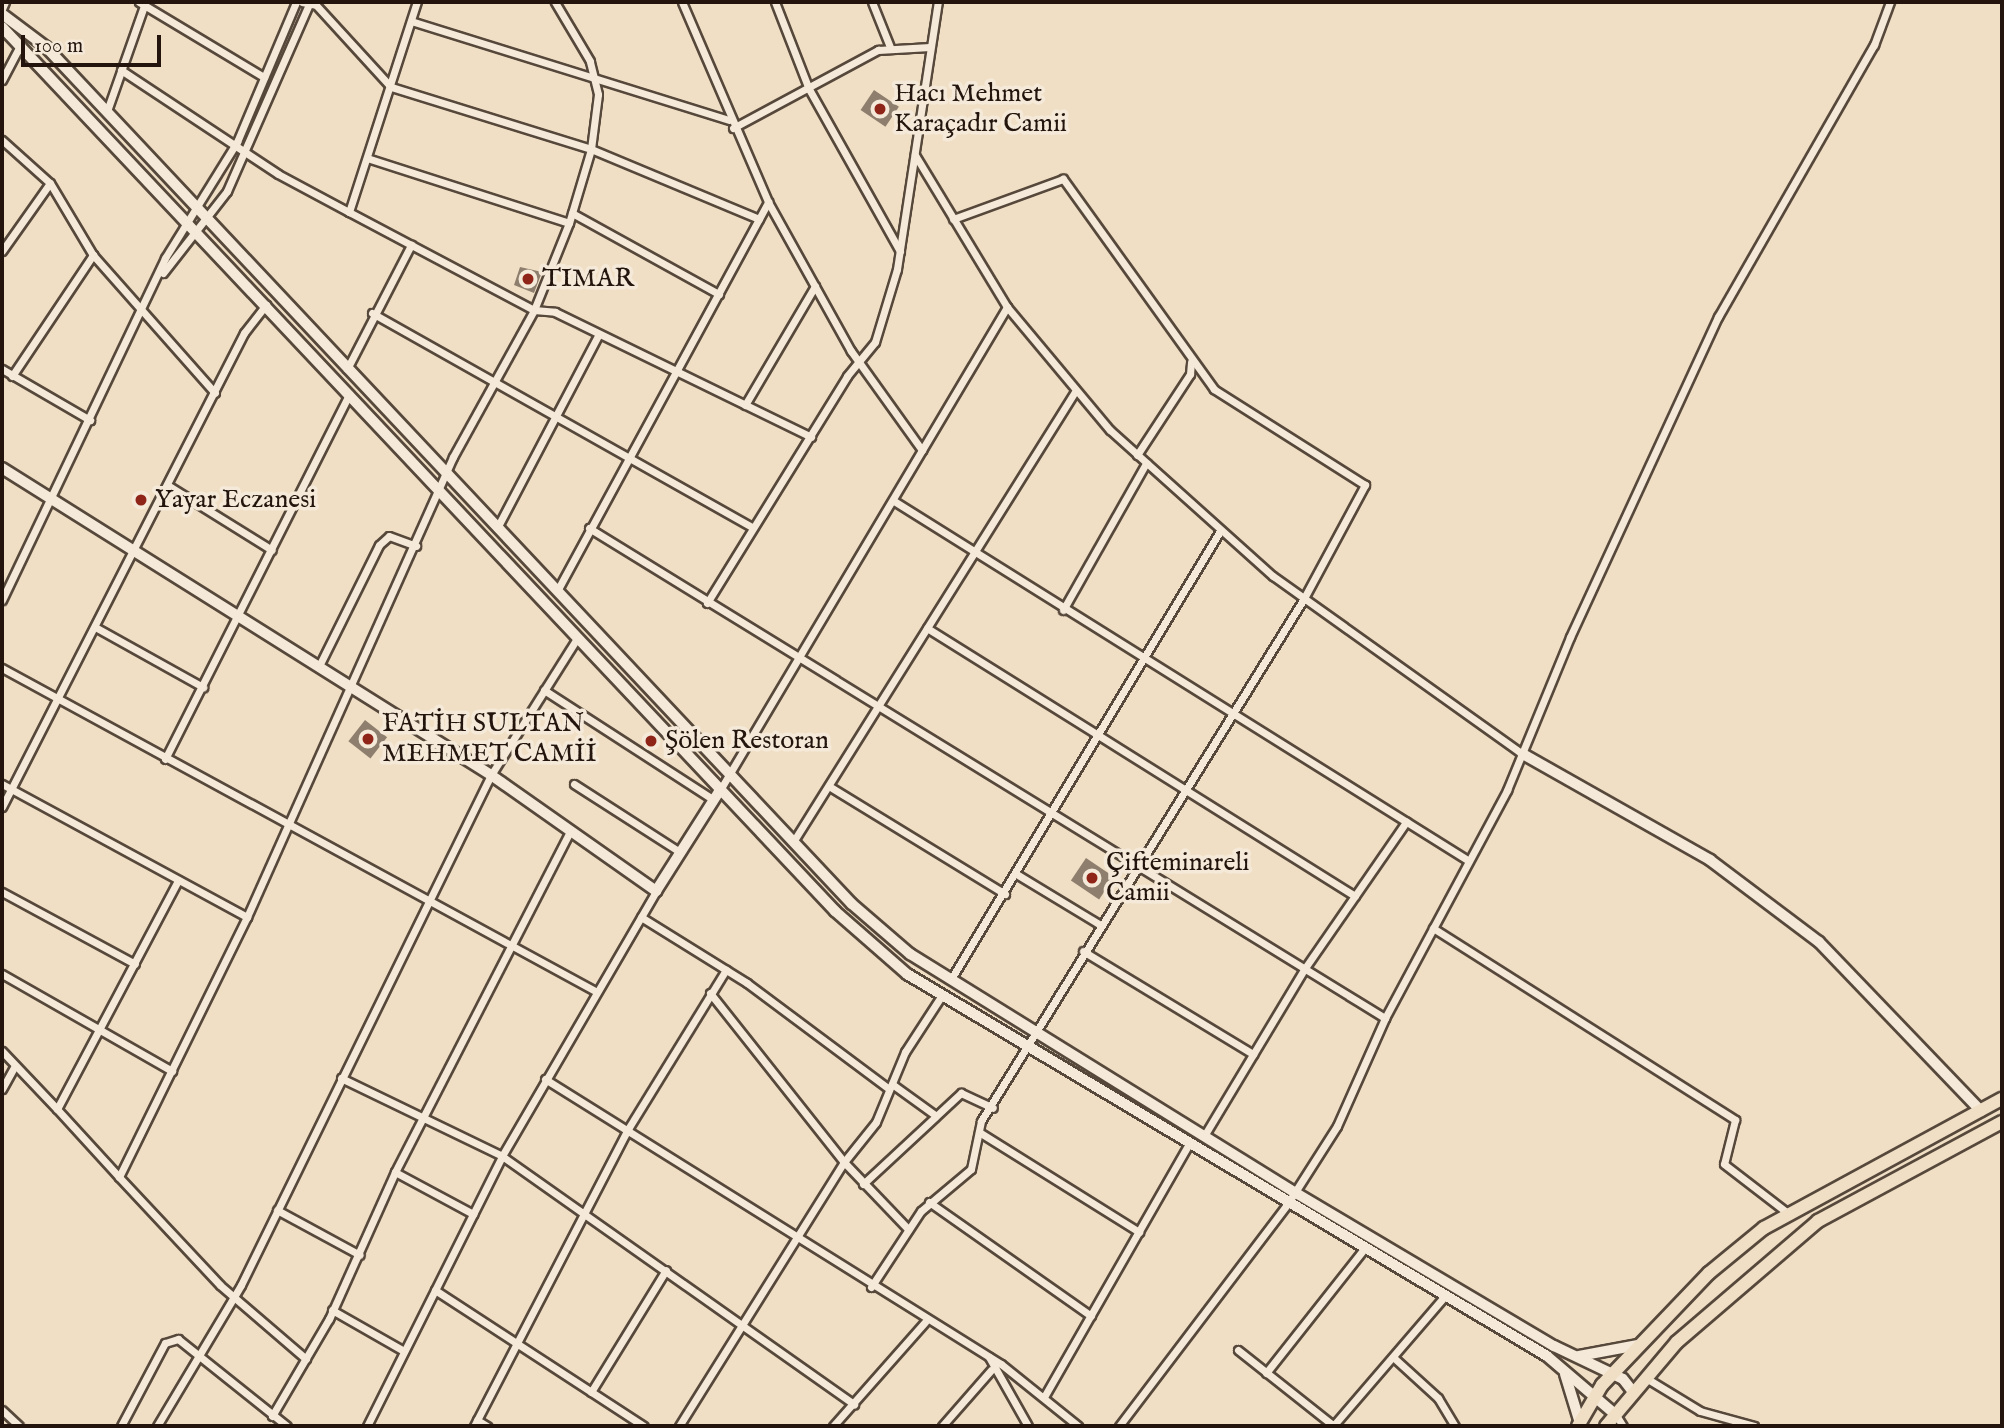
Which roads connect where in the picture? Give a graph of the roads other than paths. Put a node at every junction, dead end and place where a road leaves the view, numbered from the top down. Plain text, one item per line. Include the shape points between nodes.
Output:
1 (5, 2) edge
2 (296, 2) edge
3 (302, 2) edge
4 (310, 2) edge
5 (417, 2) edge
6 (555, 2) edge
7 (682, 2) edge
8 (775, 2) edge
9 (872, 2) edge
10 (938, 2) edge
11 (1889, 2) edge
12 (143, 3) edge
13 (2, 12) edge
14 (411, 22) junction
15 (2, 27) edge
16 (21, 44) junction
17 (890, 47) junction
18 (930, 47) junction
19 (121, 70) junction
20 (264, 77) junction
21 (596, 77) junction
22 (2, 80) edge
23 (391, 87) junction
24 (809, 89) junction
25 (107, 111) junction
26 (731, 124) junction
27 (2, 140) edge
28 (237, 142) junction
29 (591, 149) junction
30 (246, 151) junction
31 (915, 155) junction
32 (367, 159) junction
33 (50, 183) junction
34 (768, 202) junction
35 (198, 209) junction
36 (349, 212) junction
37 (572, 213) junction
38 (208, 219) junction
39 (759, 219) junction
40 (953, 219) junction
41 (189, 221) junction
42 (569, 223) junction
43 (199, 232) junction
44 (411, 245) junction
45 (2, 251) edge
46 (900, 251) junction
47 (93, 255) junction
48 (163, 273) junction
49 (815, 286) junction
50 (719, 294) junction
51 (267, 304) junction
52 (1007, 307) junction
53 (534, 310) junction
54 (372, 313) junction
55 (144, 314) junction
56 (599, 334) junction
57 (859, 361) junction
58 (1191, 361) junction
59 (2, 369) edge
60 (347, 369) junction
61 (676, 373) junction
62 (12, 376) junction
63 (492, 383) junction
64 (1076, 390) junction
65 (215, 393) junction
66 (350, 393) junction
67 (745, 405) junction
68 (552, 417) junction
69 (90, 420) junction
70 (811, 438) junction
71 (922, 450) junction
72 (1137, 455) junction
73 (627, 459) junction
74 (1146, 463) junction
75 (2, 468) edge
76 (446, 475) junction
77 (169, 486) junction
78 (442, 491) junction
79 (52, 500) junction
80 (894, 501) junction
81 (496, 528) junction
82 (589, 528) junction
83 (753, 528) junction
84 (1220, 531) junction
85 (416, 546) junction
86 (272, 550) junction
87 (971, 552) junction
88 (134, 553) junction
89 (556, 592) junction
90 (2, 600) edge
91 (1303, 600) junction
92 (707, 603) junction
93 (1063, 610) junction
94 (238, 618) junction
95 (95, 627) junction
96 (927, 628) junction
97 (578, 637) junction
98 (800, 656) junction
99 (1142, 659) junction
100 (319, 666) junction
101 (2, 668) edge
102 (349, 684) junction
103 (203, 687) junction
104 (544, 690) junction
105 (57, 699) junction
106 (881, 707) junction
107 (1229, 714) junction
108 (1100, 739) junction
109 (1523, 754) junction
110 (165, 759) junction
111 (729, 774) junction
112 (491, 775) junction
113 (575, 783) dead end
114 (2, 784) edge
115 (832, 788) junction
116 (11, 789) junction
117 (720, 790) junction
118 (1183, 790) junction
119 (713, 800) junction
120 (2, 807) edge
121 (1053, 813) junction
122 (1406, 822) junction
123 (285, 826) junction
124 (569, 834) junction
125 (793, 842) junction
126 (680, 852) junction
127 (1469, 861) junction
128 (1135, 863) junction
129 (1018, 875) junction
130 (178, 880) junction
131 (2, 891) edge
132 (656, 891) junction
133 (1005, 894) junction
134 (1355, 896) junction
135 (426, 902) junction
136 (247, 917) junction
137 (641, 917) junction
138 (1099, 924) junction
139 (1433, 928) junction
140 (508, 943) junction
141 (1083, 951) junction
142 (135, 964) junction
143 (1305, 968) junction
144 (726, 970) junction
145 (2, 974) edge
146 (951, 979) junction
147 (597, 992) junction
148 (710, 993) junction
149 (942, 995) junction
150 (1385, 1018) junction
151 (100, 1032) junction
152 (1035, 1032) junction
153 (1029, 1047) junction
154 (2, 1051) edge
155 (1254, 1055) junction
156 (15, 1066) junction
157 (172, 1071) junction
158 (341, 1078) junction
159 (545, 1079) junction
160 (890, 1086) junction
161 (2, 1089) edge
162 (2002, 1099) edge
163 (993, 1108) junction
164 (57, 1109) junction
165 (1981, 1111) junction
166 (935, 1115) junction
167 (423, 1118) junction
168 (2002, 1122) edge
169 (628, 1129) junction
170 (979, 1132) junction
171 (1204, 1136) junction
172 (1189, 1144) junction
173 (502, 1156) junction
174 (844, 1162) junction
175 (395, 1171) junction
176 (119, 1177) junction
177 (863, 1184) junction
178 (1296, 1193) junction
179 (929, 1202) junction
180 (1288, 1203) junction
181 (277, 1210) junction
182 (587, 1213) junction
183 (473, 1214) junction
184 (1789, 1214) junction
185 (908, 1229) junction
186 (1139, 1232) junction
187 (795, 1238) junction
188 (1364, 1249) junction
189 (360, 1255) junction
190 (666, 1270) junction
191 (871, 1287) junction
192 (435, 1290) junction
193 (1444, 1297) junction
194 (234, 1298) junction
195 (332, 1310) junction
196 (1091, 1316) junction
197 (925, 1322) junction
198 (745, 1326) junction
199 (1644, 1342) junction
200 (517, 1344) junction
201 (1238, 1350) dead end
202 (404, 1351) junction
203 (1573, 1355) junction
204 (204, 1356) junction
205 (989, 1357) junction
206 (1393, 1357) junction
207 (306, 1359) junction
208 (1563, 1369) junction
209 (991, 1370) junction
210 (1266, 1373) junction
211 (1613, 1374) junction
212 (1646, 1377) junction
213 (591, 1392) junction
214 (1633, 1392) junction
215 (1044, 1397) junction
216 (1594, 1398) junction
217 (854, 1404) junction
218 (2, 1410) edge
219 (272, 1416) junction
220 (1619, 1420) edge
221 (475, 1423) edge
222 (1579, 1424) edge
223 (19, 1426) edge
224 (121, 1426) edge
225 (157, 1426) edge
226 (287, 1426) edge
227 (367, 1426) edge
228 (487, 1426) edge
229 (645, 1426) edge
230 (679, 1426) edge
231 (833, 1426) edge
232 (942, 1426) edge
233 (1028, 1426) edge
234 (1078, 1426) edge
235 (1119, 1426) edge
236 (1334, 1426) edge
237 (1455, 1426) edge
238 (1606, 1426) edge
239 (1754, 1426) edge

1 - 13 street
2 - 20 street
3 - 4 street
4 - 23 street
4 - 30 street
5 - 14 street
6 - 21 street
7 - 26 street
8 - 24 street
9 - 17 street
10 - 18 street
11 - 109 street via 1874,45 1771,219 1656,445
12 - 19 street
12 - 20 street
13 - 25 main road via 46,47
14 - 21 street
14 - 23 street
15 - 16 main road
16 - 22 street
16 - 41 main road
17 - 18 street
17 - 24 street
18 - 31 street
19 - 25 street
19 - 28 street
20 - 28 street
21 - 26 street
21 - 29 street
23 - 29 street
23 - 32 street
24 - 26 street
24 - 46 street
25 - 35 main road
26 - 34 street
27 - 33 street
28 - 30 street
28 - 35 street
29 - 37 street
29 - 39 street
30 - 36 street
30 - 38 street
31 - 40 street
31 - 46 street
32 - 36 street
32 - 42 street
33 - 45 street
33 - 47 street
34 - 39 street
34 - 49 street
35 - 38 main road
35 - 41 street
36 - 44 street
37 - 42 street
37 - 50 street
38 - 43 street
38 - 60 main road
39 - 50 street
40 - 52 street
40 - 58 street via 1063,179
41 - 43 main road
41 - 48 street via 165,258
42 - 53 street
43 - 48 street
43 - 51 main road
44 - 53 street
44 - 54 street
46 - 57 street via 875,342
47 - 55 street
47 - 62 street
48 - 55 street
49 - 57 street
49 - 67 street
50 - 61 street
51 - 65 street via 244,333
51 - 66 main road
52 - 64 street
52 - 71 street
53 - 56 street
53 - 63 street
54 - 60 street via 365,345
54 - 63 street
55 - 65 street
55 - 69 street
56 - 61 street
56 - 68 street
57 - 70 street
57 - 71 street
58 - 72 street via 1189,374
58 - 91 street via 1214,390 1365,485
59 - 62 street
60 - 76 main road
61 - 67 street
61 - 73 street
62 - 69 street
63 - 68 street
63 - 76 street
64 - 72 street
64 - 87 street
65 - 77 street
66 - 78 main road
66 - 86 street
67 - 70 street
68 - 73 street
68 - 81 street
69 - 79 street
70 - 83 street
71 - 80 street
72 - 74 street
73 - 82 street
73 - 83 street
74 - 84 street
74 - 93 street
75 - 79 main road
76 - 78 street
76 - 81 main road
77 - 86 street
77 - 88 street
78 - 85 street
78 - 97 main road
79 - 88 main road
79 - 90 street
80 - 87 street
80 - 98 street
81 - 89 main road
82 - 89 street
82 - 92 street
83 - 92 street
84 - 91 street
84 - 99 street
85 - 100 street via 397,536 379,545
85 - 102 street
86 - 94 street
87 - 93 street
87 - 96 street
88 - 94 main road
88 - 95 street
89 - 111 main road
91 - 107 street
91 - 109 street
92 - 98 street
93 - 99 street
94 - 100 main road
94 - 103 street
95 - 103 street
95 - 105 street
96 - 106 street
96 - 108 street
97 - 104 street
97 - 117 main road
98 - 106 street
98 - 111 street
99 - 107 street
99 - 108 street
100 - 102 main road
101 - 105 street
102 - 112 main road
102 - 123 street
103 - 110 street
104 - 112 street
104 - 119 street
105 - 110 street
105 - 116 street
106 - 115 street
106 - 121 street
107 - 118 street
107 - 122 street
108 - 118 street
108 - 121 street
109 - 127 street
109 - 165 main road via 1710,860 1819,942
110 - 123 street
111 - 117 street
111 - 125 main road
112 - 124 main road
112 - 135 street
113 - 126 street
114 - 116 street
115 - 125 street
115 - 133 street
116 - 120 street
116 - 130 street
117 - 119 main road
117 - 149 main road via 835,911 907,974
118 - 128 street
118 - 134 street
119 - 126 main road
121 - 128 street
121 - 129 street
122 - 127 street
122 - 134 street
123 - 135 street
123 - 136 street
124 - 132 main road
124 - 140 street
125 - 146 main road via 852,904
126 - 132 main road
127 - 139 street
128 - 138 street
128 - 143 street
129 - 133 street
129 - 138 street
130 - 136 street
130 - 142 street
131 - 142 street
132 - 137 street
133 - 146 street
134 - 143 street
135 - 140 street
135 - 158 street
136 - 157 street
137 - 144 street
137 - 147 street
138 - 141 street
139 - 150 street
139 - 184 street via 1735,1120 1724,1164
140 - 147 street
140 - 167 street
141 - 152 street
141 - 155 street
142 - 151 street
143 - 150 street
143 - 155 street
144 - 148 street
144 - 160 street
145 - 151 street
146 - 152 main road
147 - 159 street
148 - 169 street
148 - 174 street
149 - 153 main road
149 - 160 street
150 - 178 street via 1337,1126
151 - 157 street
151 - 164 street
152 - 153 street
152 - 171 main road
153 - 163 street
153 - 172 main road
154 - 156 street
155 - 171 street
156 - 161 street
156 - 164 street
157 - 176 street
158 - 167 street
158 - 181 street
159 - 169 street
159 - 173 street
160 - 166 street
160 - 174 street via 876,1122
162 - 165 highway
163 - 166 street via 961,1093
163 - 170 street
164 - 176 street
165 - 184 highway
166 - 177 street
167 - 173 street
167 - 175 street
168 - 212 highway via 1818,1221 1744,1279
169 - 182 street
169 - 187 street
170 - 179 street via 971,1169
170 - 186 street
171 - 178 main road
172 - 180 main road
172 - 186 street
173 - 182 street
173 - 183 street
174 - 177 street
174 - 187 street
175 - 183 street
175 - 189 street
176 - 194 street
177 - 185 street
178 - 180 street
178 - 203 main road
179 - 185 street
179 - 196 street
180 - 188 main road
180 - 235 street
181 - 189 street
181 - 194 street
182 - 190 street
182 - 200 street
183 - 192 street
184 - 199 highway via 1709,1273
185 - 191 street
186 - 196 street
187 - 191 street
187 - 198 street
188 - 193 main road
188 - 210 street
189 - 195 street
190 - 198 street
190 - 213 street
191 - 197 street
192 - 200 street
192 - 202 street
193 - 206 street
193 - 208 main road
194 - 204 street
194 - 207 street
195 - 202 street
195 - 207 street
196 - 215 street
197 - 205 street
197 - 217 street
198 - 217 street
198 - 230 street
199 - 203 main road via 1621,1352
199 - 211 highway
200 - 213 street
200 - 221 street
201 - 210 street
202 - 227 street
203 - 211 main road
204 - 219 street
204 - 224 street via 178,1339 165,1343
204 - 225 street
205 - 209 street
205 - 215 street
206 - 236 street
206 - 237 street via 1438,1398
207 - 219 street
208 - 216 main road
208 - 222 main road
209 - 232 street
209 - 233 street
210 - 236 street
211 - 214 main road
211 - 216 highway
212 - 214 highway
212 - 239 street via 1700,1411
213 - 229 street
214 - 220 highway
215 - 234 street
216 - 220 main road
216 - 222 highway
217 - 231 street
218 - 223 street
219 - 226 street
220 - 238 highway
221 - 228 street

